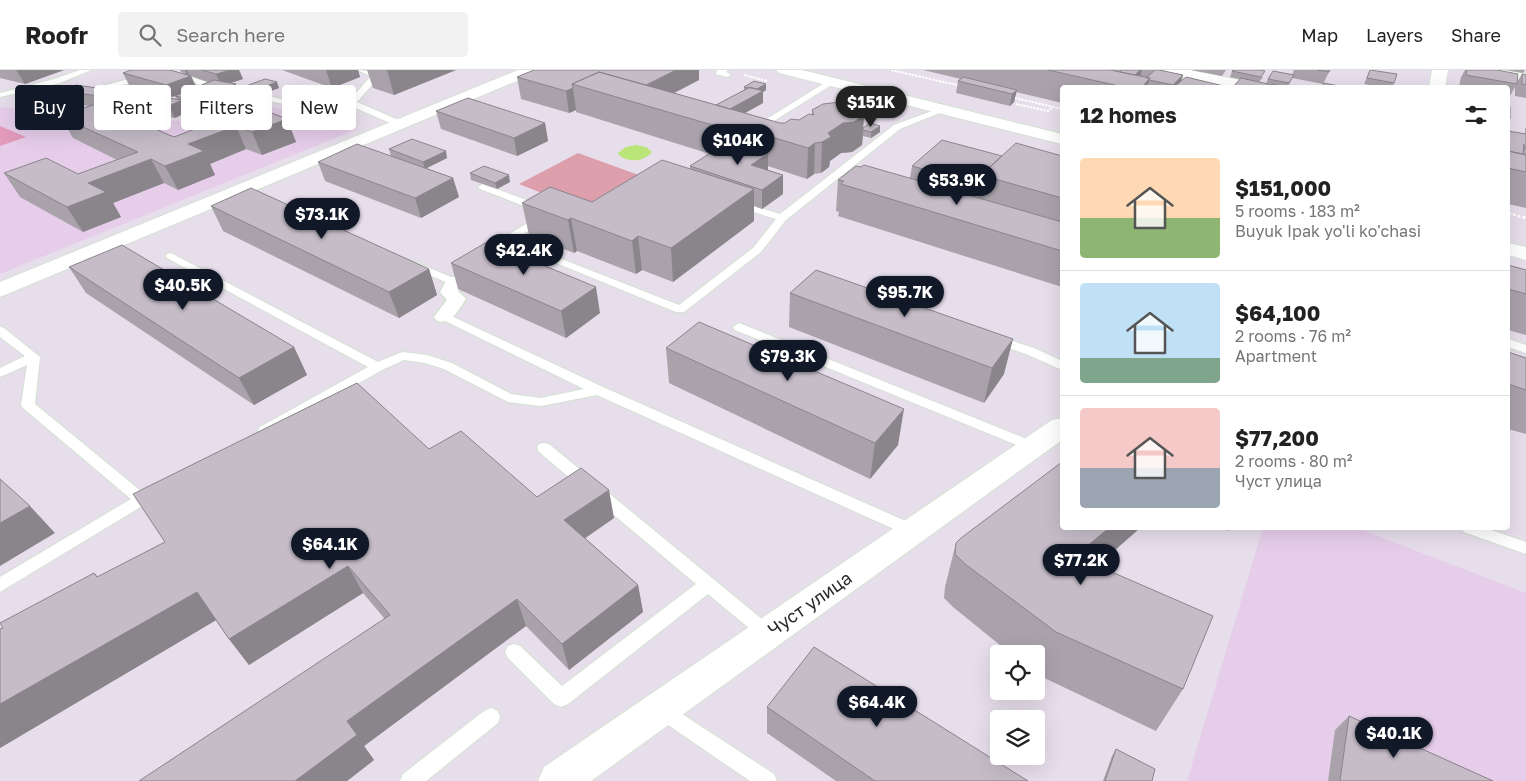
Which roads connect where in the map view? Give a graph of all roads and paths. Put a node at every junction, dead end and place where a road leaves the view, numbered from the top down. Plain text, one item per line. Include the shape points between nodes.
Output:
1 (88, 70) edge
2 (183, 70) edge
3 (361, 70) edge
4 (388, 70) edge
5 (531, 70) edge
6 (709, 70) edge
7 (784, 70) edge
8 (891, 70) edge
9 (1168, 70) edge
10 (1440, 70) edge
11 (1475, 70) edge
12 (723, 72) edge
13 (154, 75) edge
14 (376, 75) junction
15 (829, 76) edge
16 (1526, 79) edge
17 (113, 85) edge
18 (209, 85) edge
19 (1240, 85) edge
20 (1438, 85) edge
21 (965, 87) edge
22 (0, 95) edge
23 (1002, 95) edge
24 (356, 98) edge
25 (1021, 99) junction
26 (356, 105) edge
27 (1053, 107) junction
28 (1060, 109) edge
29 (944, 110) junction
30 (400, 124) junction
31 (763, 124) edge
32 (1060, 127) edge
33 (1060, 139) edge
34 (483, 187) edge
35 (243, 189) junction
36 (260, 197) edge
37 (726, 201) edge
38 (1510, 214) edge
39 (782, 218) junction
40 (1526, 218) edge
41 (1510, 235) edge
42 (1526, 239) edge
43 (1510, 250) edge
44 (1526, 254) edge
45 (171, 256) dead end
46 (401, 259) edge
47 (454, 282) joint
48 (0, 290) edge
49 (443, 317) joint
50 (739, 327) dead end
51 (0, 332) edge
52 (982, 335) edge
53 (1510, 344) edge
54 (1526, 349) edge
55 (34, 357) junction
56 (1060, 365) edge
57 (378, 367) junction
58 (0, 373) edge
59 (598, 390) junction
60 (1060, 428) edge
61 (251, 438) edge
62 (1034, 447) junction
63 (544, 448) dead end
64 (166, 485) edge
65 (141, 499) junction
66 (1475, 530) edge
67 (913, 531) junction
68 (1526, 548) edge
69 (708, 584) junction
70 (0, 585) edge
71 (768, 634) junction
72 (514, 652) dead end
73 (661, 710) junction
74 (491, 717) dead end
75 (410, 781) edge
76 (558, 781) edge
77 (767, 781) edge

1 - 22 lane
2 - 18 lane via 171,74
3 - 14 lane
4 - 14 lane
5 - 30 street
6 - 12 lane
7 - 15 street
8 - 21 path
9 - 19 street
10 - 20 street
11 - 16 street
13 - 17 lane
14 - 24 lane
15 - 29 street
15 - 31 lane
15 - 32 street
23 - 25 path
25 - 27 path
25 - 27 path via 1016,104 1048,112
26 - 30 lane
27 - 28 path
29 - 33 street
29 - 39 lane via 897,127
30 - 35 street
34 - 39 lane via 552,213 505,240 680,310 757,250
35 - 36 lane
35 - 48 street
37 - 39 lane
38 - 40 path
41 - 42 street
43 - 44 street
45 - 57 lane
46 - 47 lane
47 - 49 street via 449,292 457,298
49 - 59 lane
50 - 62 lane
51 - 55 lane
52 - 56 lane
53 - 54 lane
55 - 58 lane
55 - 65 lane via 28,405
57 - 59 lane via 402,356 427,359 448,366 508,398 541,402
57 - 61 lane
59 - 67 lane
60 - 62 street, Чуст улица
62 - 67 street, Чуст улица
63 - 69 lane
64 - 65 lane
65 - 70 lane
66 - 68 lane
67 - 71 street, Чуст улица
69 - 71 lane
69 - 72 lane via 561,698
71 - 73 street, Чуст улица
73 - 76 street, Чуст улица
73 - 77 lane
74 - 75 lane

